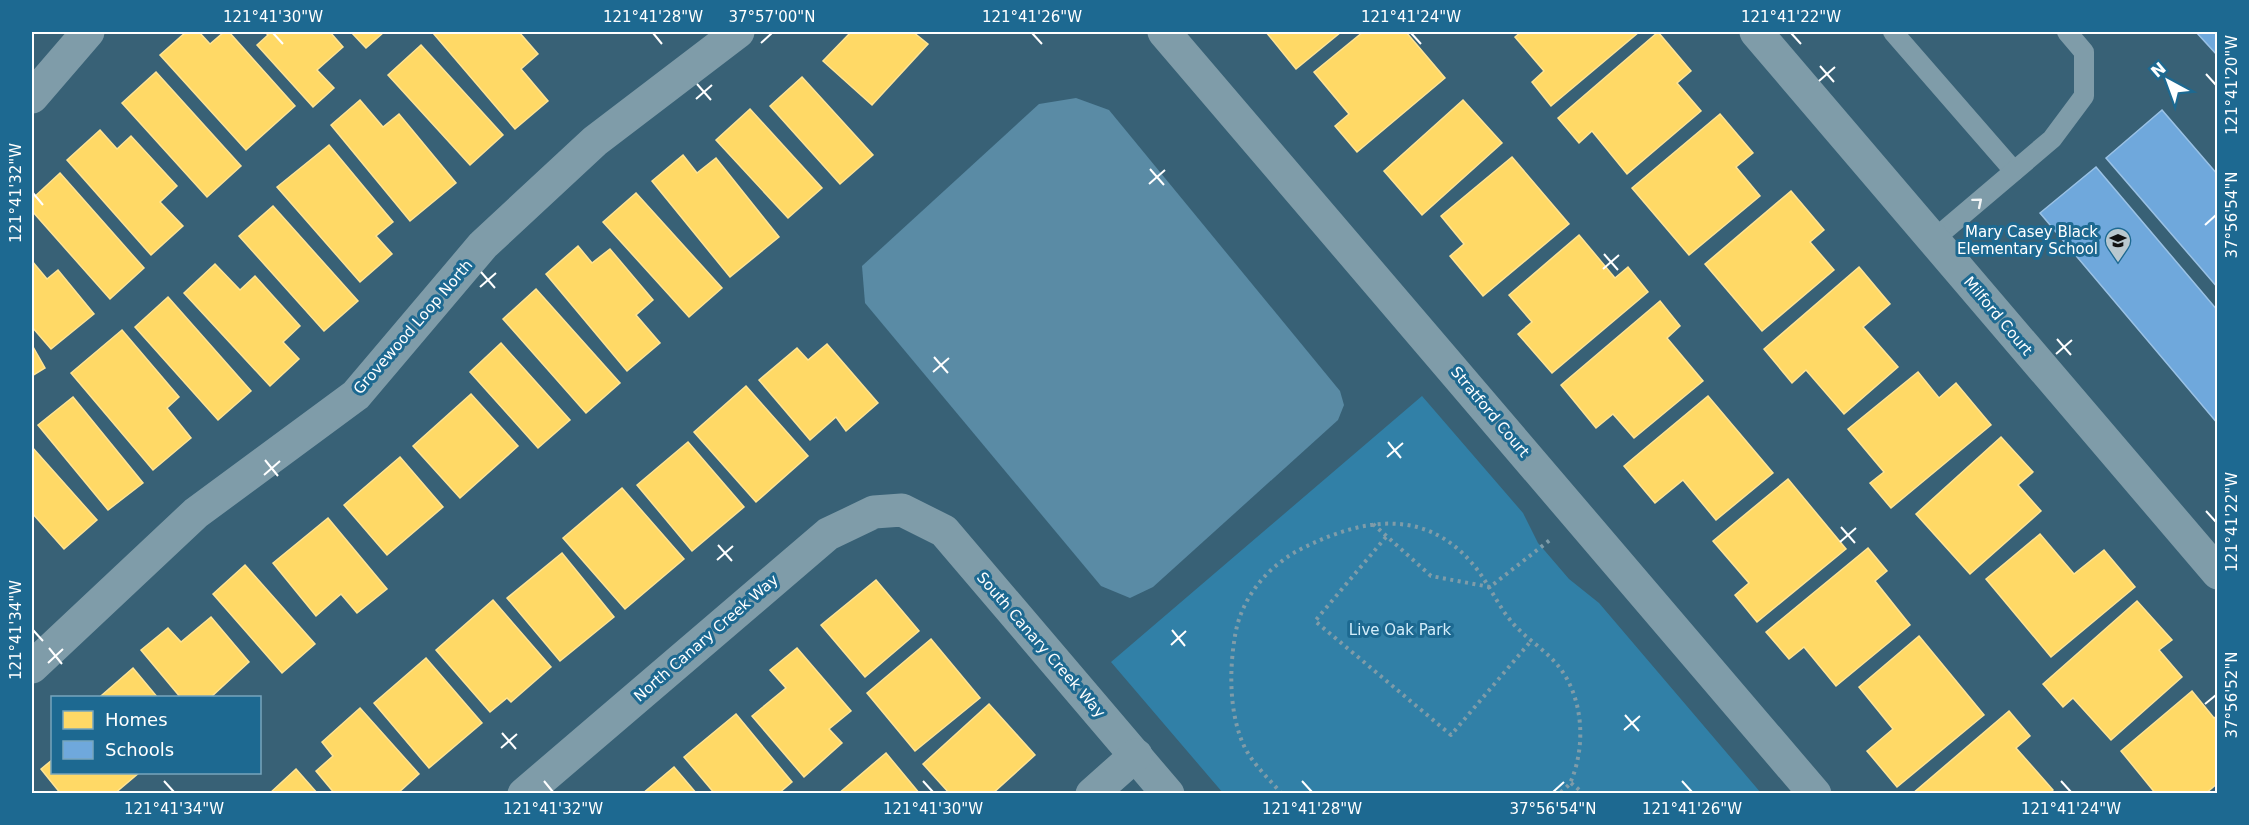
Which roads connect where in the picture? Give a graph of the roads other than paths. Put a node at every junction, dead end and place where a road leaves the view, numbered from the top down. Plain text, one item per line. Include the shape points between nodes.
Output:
1 (88, 32) edge
2 (738, 32) edge
3 (1164, 32) edge
4 (1756, 32) edge
5 (1893, 32) edge
6 (2067, 32) edge
7 (32, 97) edge
8 (2014, 171) junction
9 (1933, 240) junction
10 (902, 510) joint
11 (2217, 573) edge
12 (32, 667) edge
13 (1136, 755) junction
14 (524, 794) edge
15 (1092, 794) edge
16 (1168, 794) edge
17 (1815, 794) edge

1 - 7 street
2 - 12 street, Grovewood Loop North via 595,141 483,245 356,395 196,513
3 - 17 street, Stratford Court
4 - 9 street, Milford Court
5 - 8 lane
6 - 8 lane via 2084,52 2084,96 2052,139
9 -> 8 lane
9 - 11 street, Milford Court
10 - 13 street, South Canary Creek Way via 944,531
10 - 14 street, North Canary Creek Way via 874,512 828,534
13 - 15 street
13 - 16 street, South Canary Creek Way

